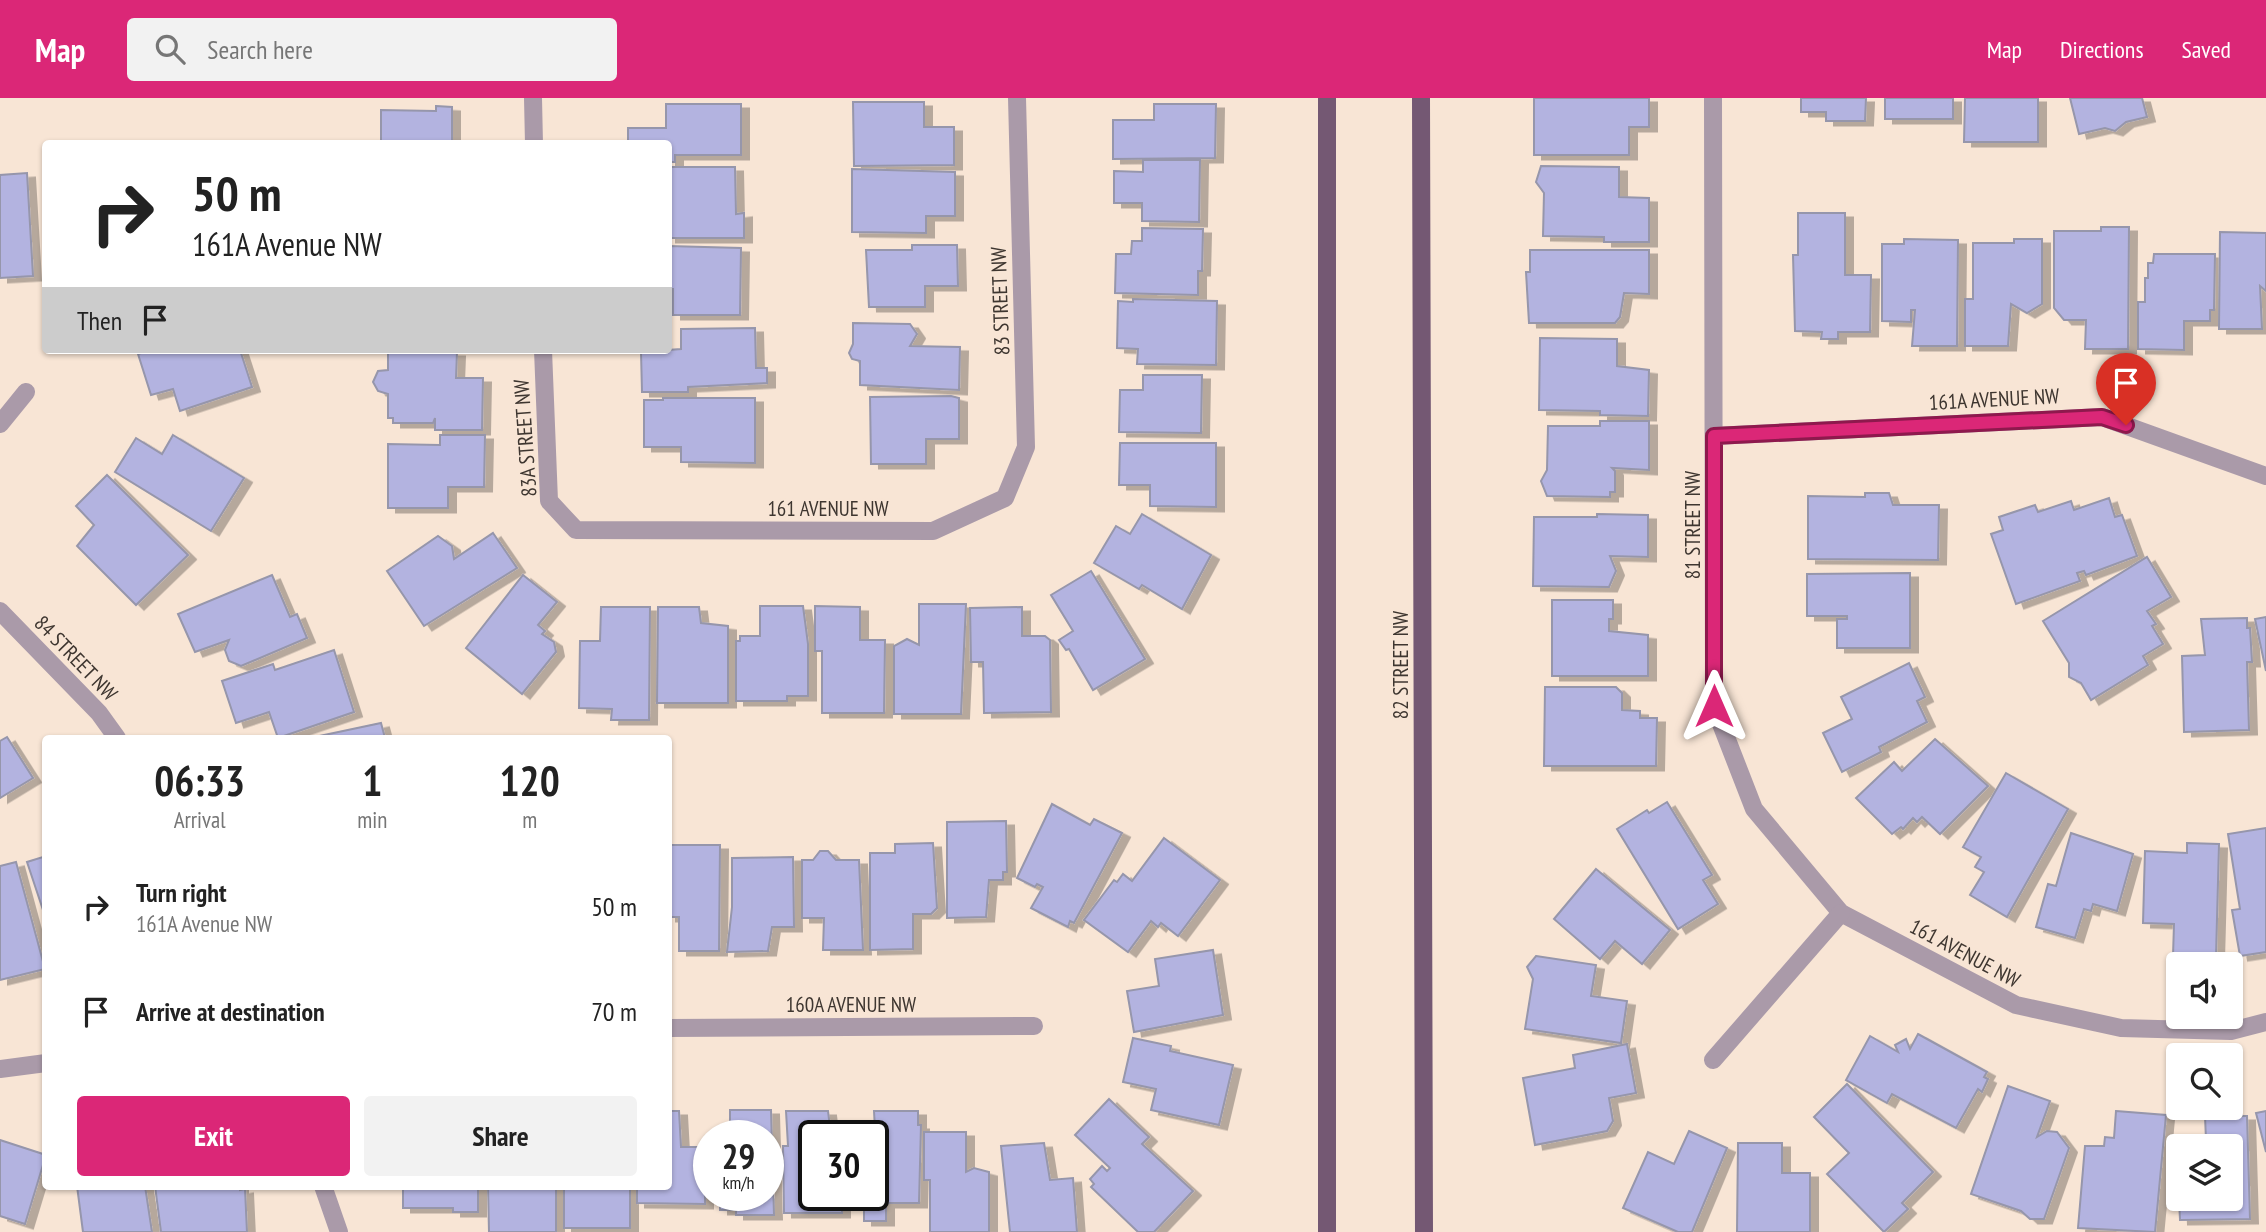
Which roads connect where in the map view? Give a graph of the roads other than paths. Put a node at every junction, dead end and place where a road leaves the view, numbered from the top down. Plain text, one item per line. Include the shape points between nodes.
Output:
1 (533, 98) edge
2 (1017, 98) edge
3 (1327, 98) edge
4 (1421, 98) edge
5 (1713, 98) edge
6 (534, 140) edge
7 (542, 354) edge
8 (26, 392) dead end
9 (0, 424) edge
10 (1714, 436) junction
11 (2266, 475) edge
12 (1005, 498) joint
13 (643, 530) joint
14 (0, 611) edge
15 (115, 735) edge
16 (1841, 913) junction
17 (2266, 1022) edge
18 (1034, 1026) dead end
19 (672, 1028) edge
20 (1713, 1060) dead end
21 (42, 1064) edge
22 (0, 1069) edge
23 (324, 1190) edge
24 (339, 1232) edge
25 (1327, 1232) edge
26 (1424, 1232) edge

1 - 6 street
2 - 12 street, 83 STREET NW via 1026,447
3 - 25 main road
4 - 26 main road, 82 STREET NW
5 - 10 street, 81 STREET NW
7 - 13 street, 83A STREET NW via 549,501 576,530
8 - 9 street
10 - 11 street, 161A AVENUE NW via 2102,417
10 - 16 street, 81 STREET NW via 1714,706 1754,808
12 - 13 street, 161 AVENUE NW via 933,531
14 - 15 street, 84 STREET NW
16 - 17 street, 161 AVENUE NW via 2016,1005 2121,1028 2231,1031
16 - 20 street
18 - 19 street, 160A AVENUE NW
21 - 22 street
23 - 24 street

